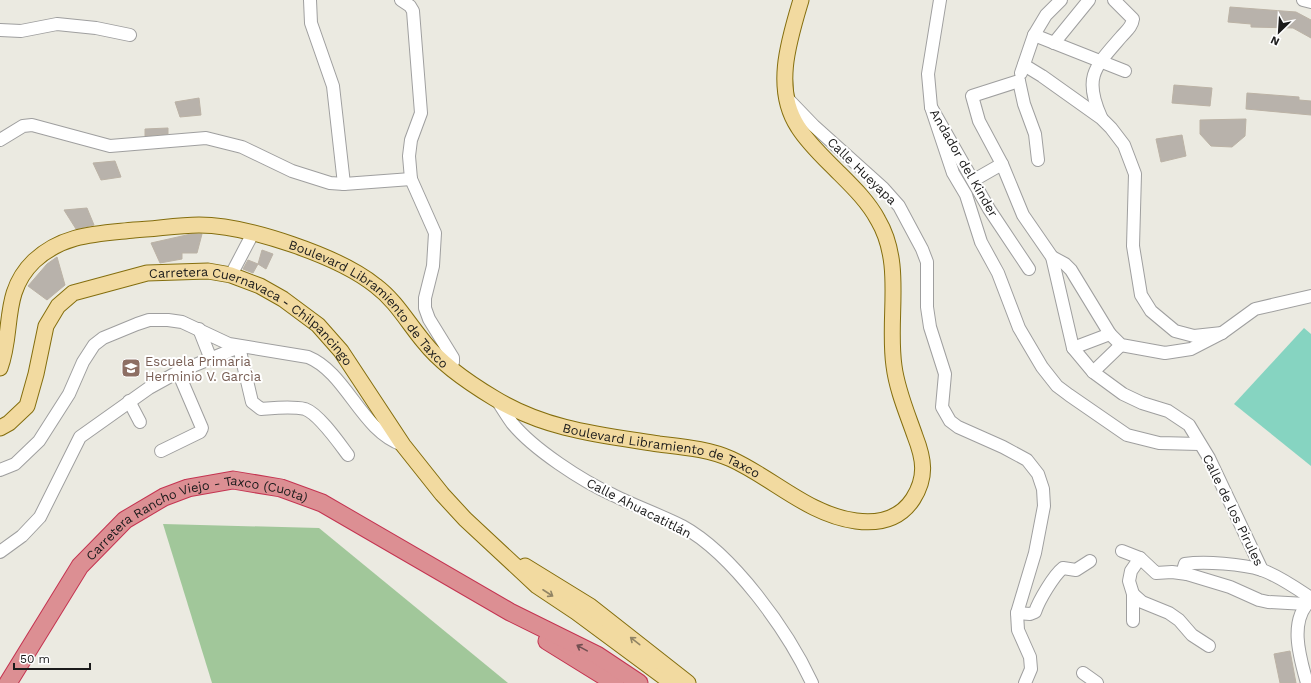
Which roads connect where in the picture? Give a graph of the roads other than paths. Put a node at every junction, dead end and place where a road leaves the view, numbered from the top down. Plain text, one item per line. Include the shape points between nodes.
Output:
1 (310, 0) edge
2 (801, 0) edge
3 (940, 0) edge
4 (1061, 0) edge
5 (1089, 0) edge
6 (1114, 0) edge
7 (1303, 0) edge
8 (1311, 2) edge
9 (406, 3) edge
10 (0, 30) edge
11 (130, 35) dead end
12 (1034, 36) junction
13 (1054, 43) junction
14 (1100, 61) junction
15 (1024, 66) junction
16 (1125, 71) dead end
17 (1019, 81) junction
18 (784, 95) junction
19 (931, 107) junction
20 (1101, 118) junction
21 (0, 140) edge
22 (1038, 160) dead end
23 (1002, 164) junction
24 (411, 179) junction
25 (974, 180) junction
26 (344, 184) junction
27 (253, 233) junction
28 (1052, 257) junction
29 (1029, 269) dead end
30 (231, 275) junction
31 (1311, 296) edge
32 (199, 329) junction
33 (1222, 333) junction
34 (1110, 334) junction
35 (1121, 345) junction
36 (239, 347) junction
37 (1073, 348) junction
38 (210, 357) junction
39 (0, 368) edge
40 (450, 368) junction
41 (178, 372) junction
42 (1093, 372) junction
43 (497, 400) junction
44 (129, 401) junction
45 (140, 422) dead end
46 (0, 428) edge
47 (1199, 444) junction
48 (403, 445) junction
49 (161, 451) dead end
50 (348, 455) dead end
51 (0, 470) edge
52 (498, 549) junction
53 (1122, 551) dead end
54 (0, 552) edge
55 (1140, 558) junction
56 (1090, 561) dead end
57 (1262, 570) junction
58 (436, 571) junction
59 (1187, 574) junction
60 (1133, 594) junction
61 (1309, 600) edge
62 (1017, 614) junction
63 (1133, 621) dead end
64 (1209, 646) dead end
65 (1083, 673) dead end
66 (1307, 675) edge
67 (8, 683) edge
68 (614, 683) edge
69 (640, 683) edge
70 (672, 683) edge
71 (688, 683) edge
72 (812, 683) edge
73 (1025, 683) edge
74 (1097, 683) edge

1 - 26 street via 311,23 334,86
2 - 18 main road, Boulevard Libramiento de Taxco via 790,36
3 - 19 street, Andador del Kinder via 928,74
4 - 12 street via 1046,15
5 - 13 street
6 - 14 street via 1133,19
7 - 8 street
9 - 24 street via 413,11 421,113 411,140
10 - 11 street via 21,30 57,24
12 - 13 street
12 - 15 street
13 - 14 street
14 - 16 street
14 - 20 street via 1093,75 1092,86 1093,99
15 - 17 street
15 - 20 street
17 - 22 street via 1034,134
17 - 23 street via 972,96 979,121
18 - 43 main road, Boulevard Libramiento de Taxco via 795,123 810,143 852,186 878,220 889,247 893,288 894,364 901,398 919,445 924,467 920,485 901,514 877,522 854,521 820,511 731,459 708,451 554,426
18 - 62 street, Calle Hueyapa via 899,206 927,262 927,307 930,327 945,374 942,407 950,421 1026,460 1038,474 1043,489 1044,506 1031,570
19 - 25 street, Andador del Kinder
19 - 47 street via 953,173 966,195 981,242 998,274 1019,328 1042,367 1057,386 1127,435 1159,443
20 - 33 street via 1124,145 1134,174 1133,246 1141,295 1151,312 1175,331 1194,336
21 - 26 street via 23,126 32,125 110,146 206,138 242,147 314,179
23 - 25 street
23 - 28 street via 1023,215
24 - 26 street
24 - 40 street via 435,233 433,266 425,308 453,358
25 - 29 street, Andador del Kinder via 989,209
27 - 30 street
27 - 39 main road, Boulevard Libramiento de Taxco via 222,226 176,226 71,238 52,248 34,262 18,281 11,299 5,353
27 - 40 main road, Boulevard Libramiento de Taxco via 328,259 374,284 389,296 426,344
28 - 34 street via 1071,270
28 - 37 street
30 - 46 main road, Carretera Cuernavaca - Chilpancingo via 208,271 147,273 73,293 58,306 46,326 27,406
30 - 48 main road, Carretera Cuernavaca - Chilpancingo via 260,286 318,324 341,351
31 - 33 street via 1254,309
32 - 36 street
32 - 38 street
32 - 51 street via 182,322 150,320 103,338 94,345 83,362 68,394 39,441 15,464
33 - 35 street via 1191,349 1165,353
34 - 35 street
34 - 37 street
35 - 42 street
36 - 38 street
36 - 48 street via 288,353 316,360 383,434
36 - 50 street via 252,402 261,409 290,407 306,410 325,426
37 - 42 street, Calle de los Pirules
38 - 41 street
40 - 43 main road, Boulevard Libramiento de Taxco
41 - 44 street
41 - 49 street via 202,428 200,432
42 - 47 street, Calle de los Pirules via 1123,394 1178,417 1189,425
43 - 72 street, Calle Ahuacatitlán via 513,424 539,448 575,475 610,494 682,526 700,539 730,566 774,617 796,651
44 - 45 street
44 - 54 street via 80,436 40,517 22,536
47 - 57 street, Calle de los Pirules via 1209,458
48 - 52 main road, Carretera Cuernavaca - Chilpancingo via 442,494
52 -> 70 main road, Carretera Cuernavaca - Chilpancingo via 537,586 627,648
71 -> 52 main road, Carretera Cuernavaca - Chilpancingo via 590,606
53 - 55 street
55 - 59 street via 1156,573
55 - 60 street via 1130,571 1129,581
56 - 62 street via 1076,570 1063,568 1039,600 1034,612
57 - 59 street via 1214,563 1194,563 1185,564
57 - 61 street, Calle de los Pirules via 1291,584
58 - 67 highway, Carretera Rancho Viejo - Taxco (Cuota) via 356,522 302,495 262,484 233,480 188,488 164,497 125,520 80,566
58 - 68 highway, Carretera Rancho Viejo - Taxco (Cuota) via 466,596 552,644
69 -> 58 highway, Carretera Rancho Viejo - Taxco (Cuota) via 596,656
59 - 61 street via 1230,587 1259,600
60 - 63 street
60 - 64 street via 1142,602 1169,613 1179,620 1192,636
61 - 66 street via 1298,630
62 - 73 street via 1018,630 1030,657 1031,669
65 - 74 street

